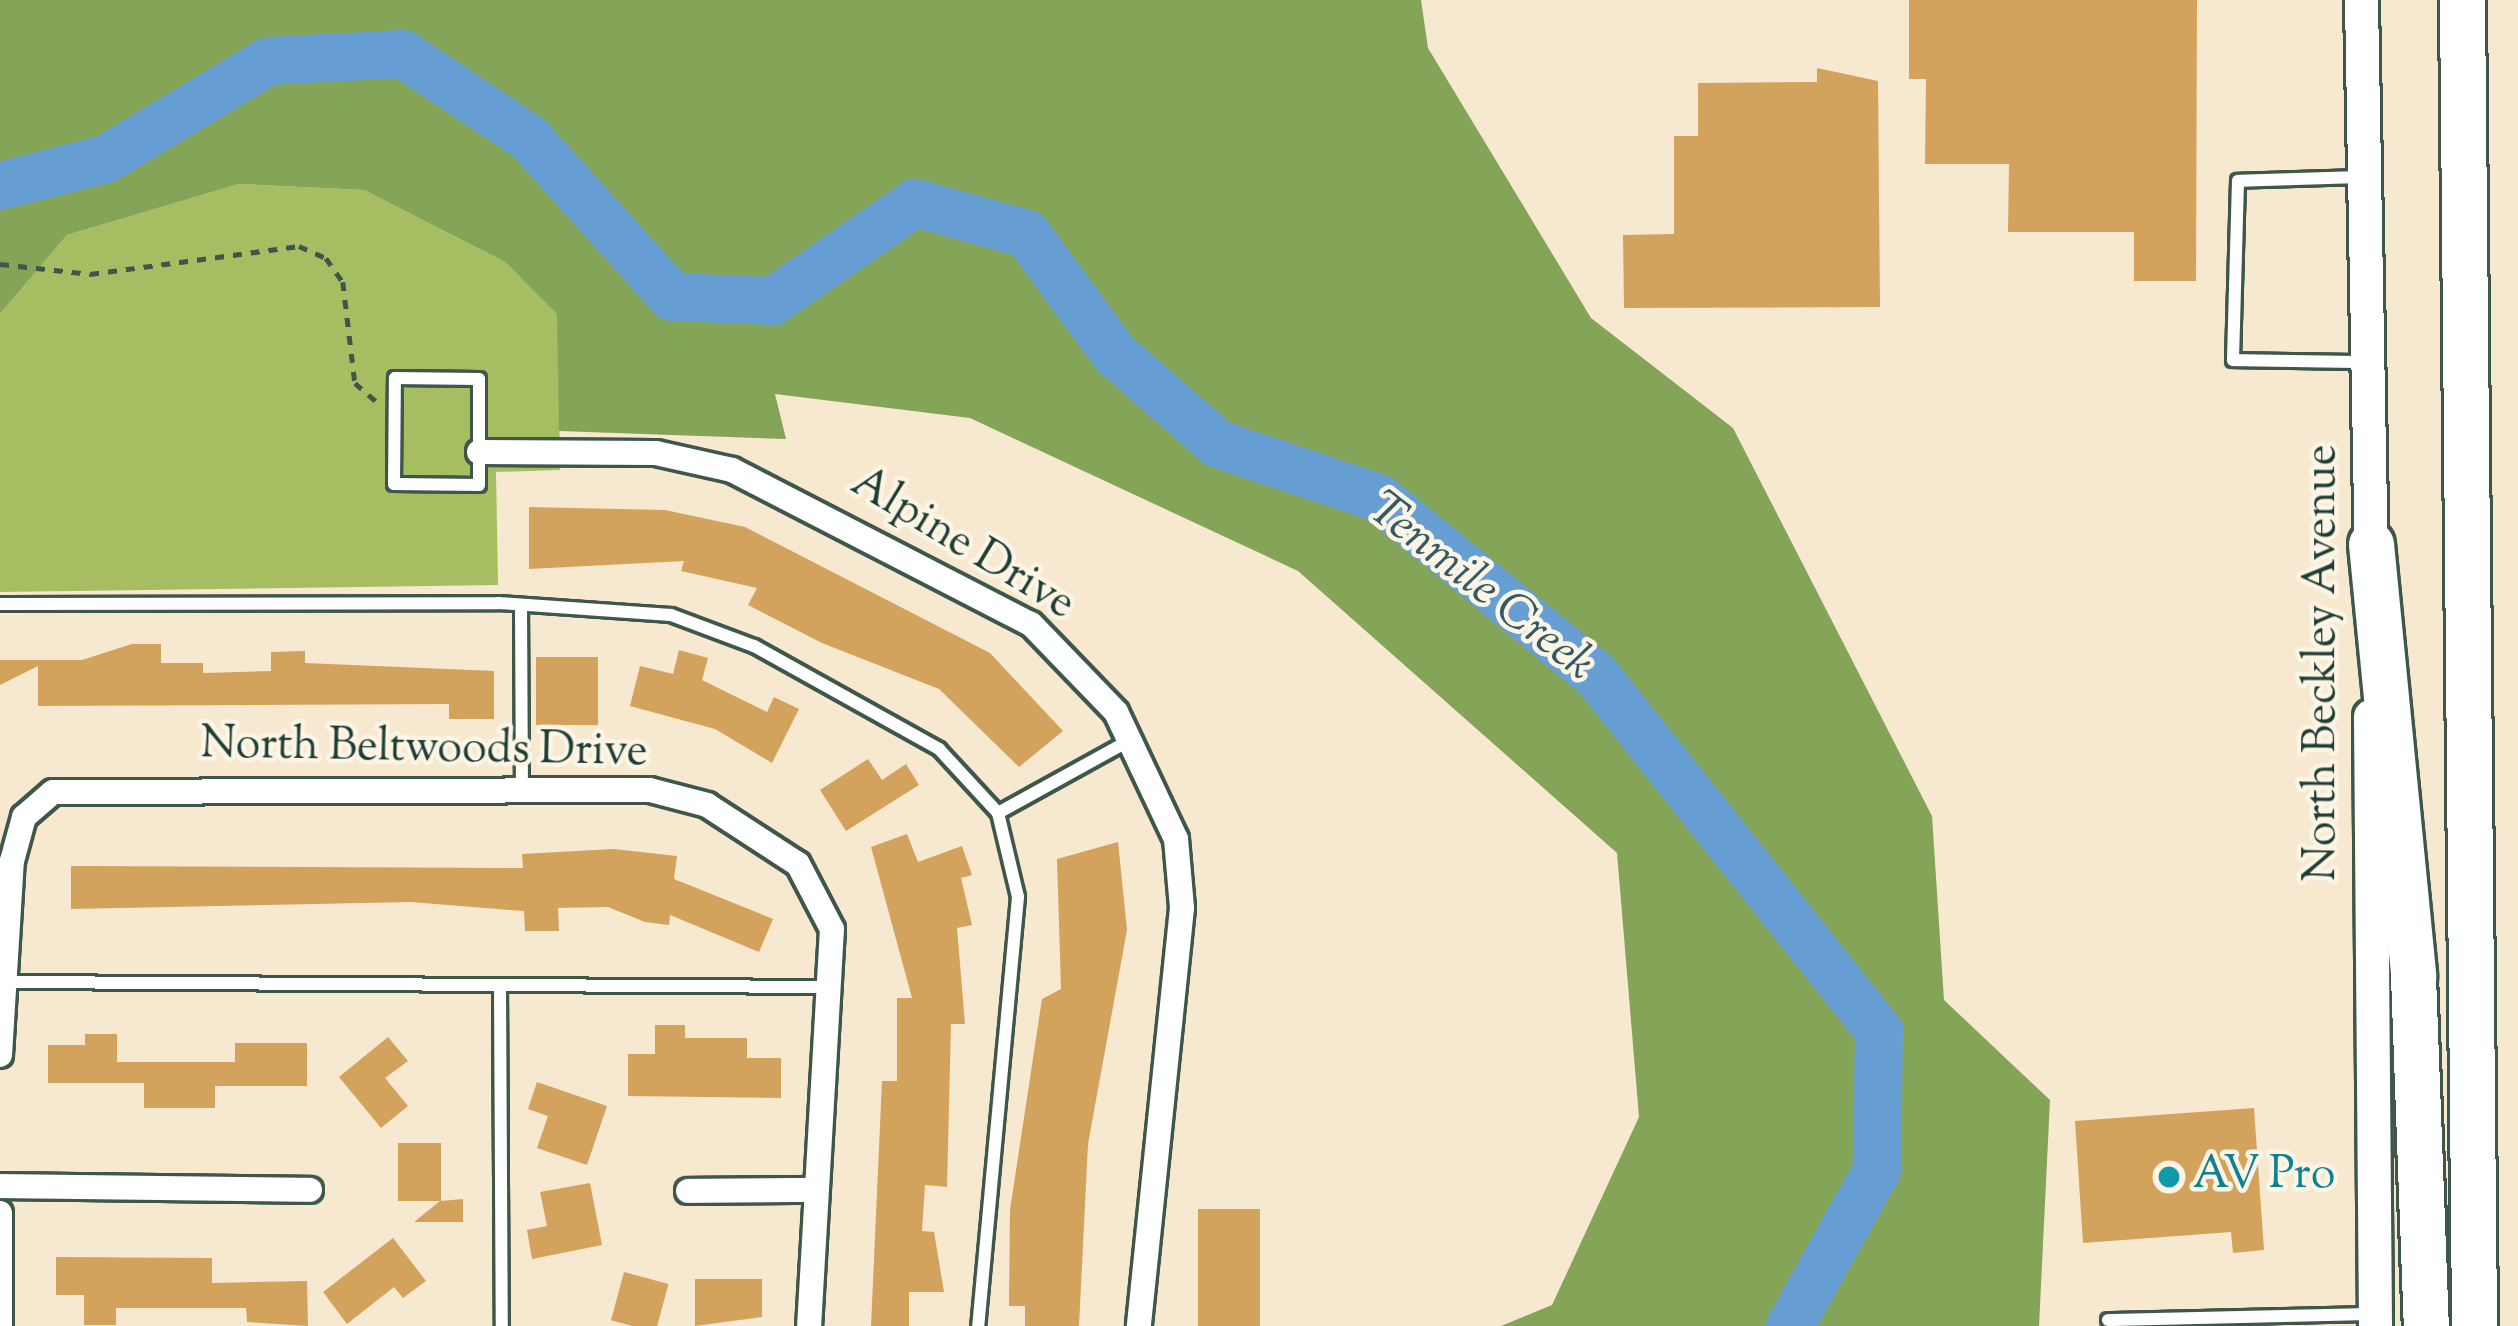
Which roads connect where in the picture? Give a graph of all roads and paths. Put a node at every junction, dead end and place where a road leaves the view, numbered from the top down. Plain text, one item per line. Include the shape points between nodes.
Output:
1 (2361, 0) edge
2 (2462, 0) edge
3 (2363, 177) junction
4 (0, 264) edge
5 (2367, 362) junction
6 (394, 406) junction
7 (479, 452) junction
8 (2371, 544) junction
9 (0, 604) edge
10 (521, 605) junction
11 (1130, 740) junction
12 (522, 788) junction
13 (998, 814) junction
14 (12, 982) junction
15 (836, 987) junction
16 (500, 988) junction
17 (0, 1055) edge
18 (0, 1186) edge
19 (310, 1190) dead end
20 (814, 1190) junction
21 (688, 1191) dead end
22 (0, 1213) edge
23 (2108, 1320) dead end
24 (2375, 1320) edge
25 (0, 1326) edge
26 (502, 1326) edge
27 (808, 1326) edge
28 (978, 1326) edge
29 (1139, 1326) edge
30 (2426, 1326) edge
31 (2474, 1326) edge

1 - 3 main road, North Beckley Avenue
2 - 31 highway
3 - 5 main road, North Beckley Avenue
3 - 5 lane via 2238,182 2234,360
4 - 6 path via 90,274 298,246 326,258 343,282 355,383
5 - 8 main road, North Beckley Avenue
6 - 7 lane via 395,378 479,379
6 - 7 lane via 394,484 479,485
7 - 11 street, Alpine Drive via 656,453 790,495 1031,625 1082,668
8 - 24 main road, North Beckley Avenue
8 - 30 highway via 2413,976
9 - 10 lane
10 - 12 lane
10 - 13 lane via 710,626 939,749
11 - 13 lane
11 - 29 street, Alpine Drive via 1176,838 1182,908
12 - 14 street, North Beltwoods Drive via 53,792 25,817 12,861
12 - 15 street, North Beltwoods Drive via 650,790 753,831 821,892
13 - 28 lane via 1020,939 985,1172
14 - 16 lane
14 - 17 street, North Beltwoods Drive
15 - 16 lane
15 - 20 street, North Beltwoods Drive
16 - 26 lane
18 - 19 street
20 - 21 street
20 - 27 street, North Beltwoods Drive
22 - 25 street
23 - 24 lane

